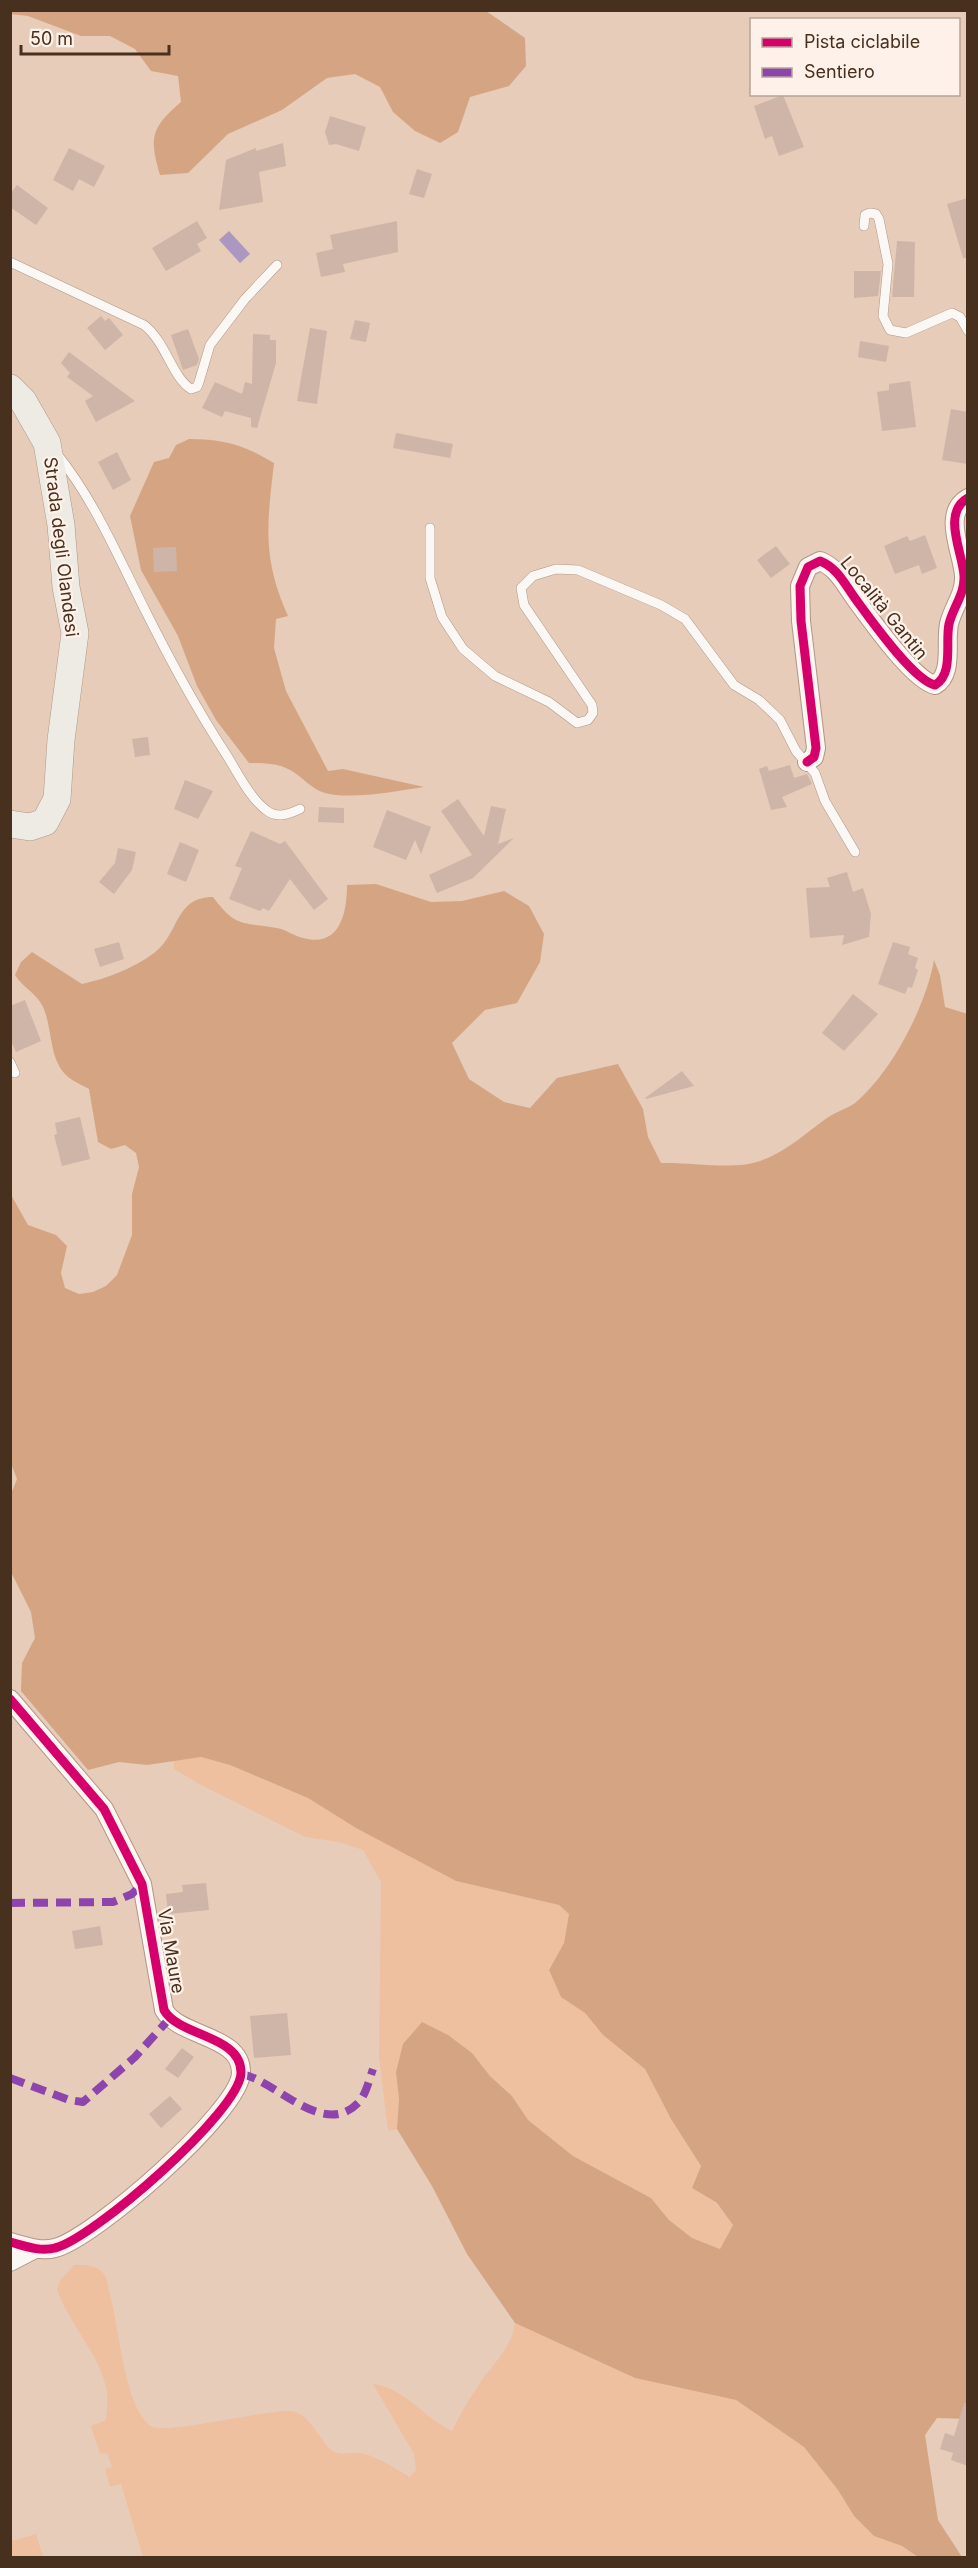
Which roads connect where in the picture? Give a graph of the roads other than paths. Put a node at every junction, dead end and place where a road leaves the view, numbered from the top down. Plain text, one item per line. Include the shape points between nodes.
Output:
1 (864, 226) dead end
2 (10, 262) edge
3 (278, 265) dead end
4 (968, 331) edge
5 (10, 388) edge
6 (48, 443) junction
7 (968, 498) edge
8 (430, 528) dead end
9 (807, 762) junction
10 (300, 809) dead end
11 (10, 824) edge
12 (855, 852) dead end
13 (10, 1062) edge
14 (15, 1073) dead end
15 (10, 1699) edge
16 (10, 2242) edge
17 (35, 2249) junction
18 (10, 2262) edge

1 - 4 lane via 865,215 876,214 888,264 883,316 890,330 906,333 952,313 960,317
2 - 3 lane via 144,325 155,334 180,379 191,389 200,382 210,345 245,299
5 - 6 main road, Strada degli Olandesi via 23,401
6 - 10 lane via 73,474 200,713 251,793 266,811 278,815
6 - 11 main road, Strada degli Olandesi via 75,633 72,668 57,799 45,822 30,827
7 - 9 street, Località Gantin via 962,501 955,516 963,591 949,624 945,671 935,685 927,683 908,663 832,565 820,561 808,567 800,586 801,621 816,748 814,757
8 - 9 lane via 430,578 442,617 464,649 495,676 549,702 577,723 591,717 592,705 524,605 521,588 533,576 545,572 578,570 661,605 685,620 734,685 759,700 780,720 796,752
9 - 12 lane
13 - 14 lane
15 - 17 street, Via Maure via 104,1809 142,1884 164,2010 169,2019 229,2049 238,2060 241,2074 235,2092 187,2149 102,2223 56,2248
16 - 17 street
17 - 18 street

